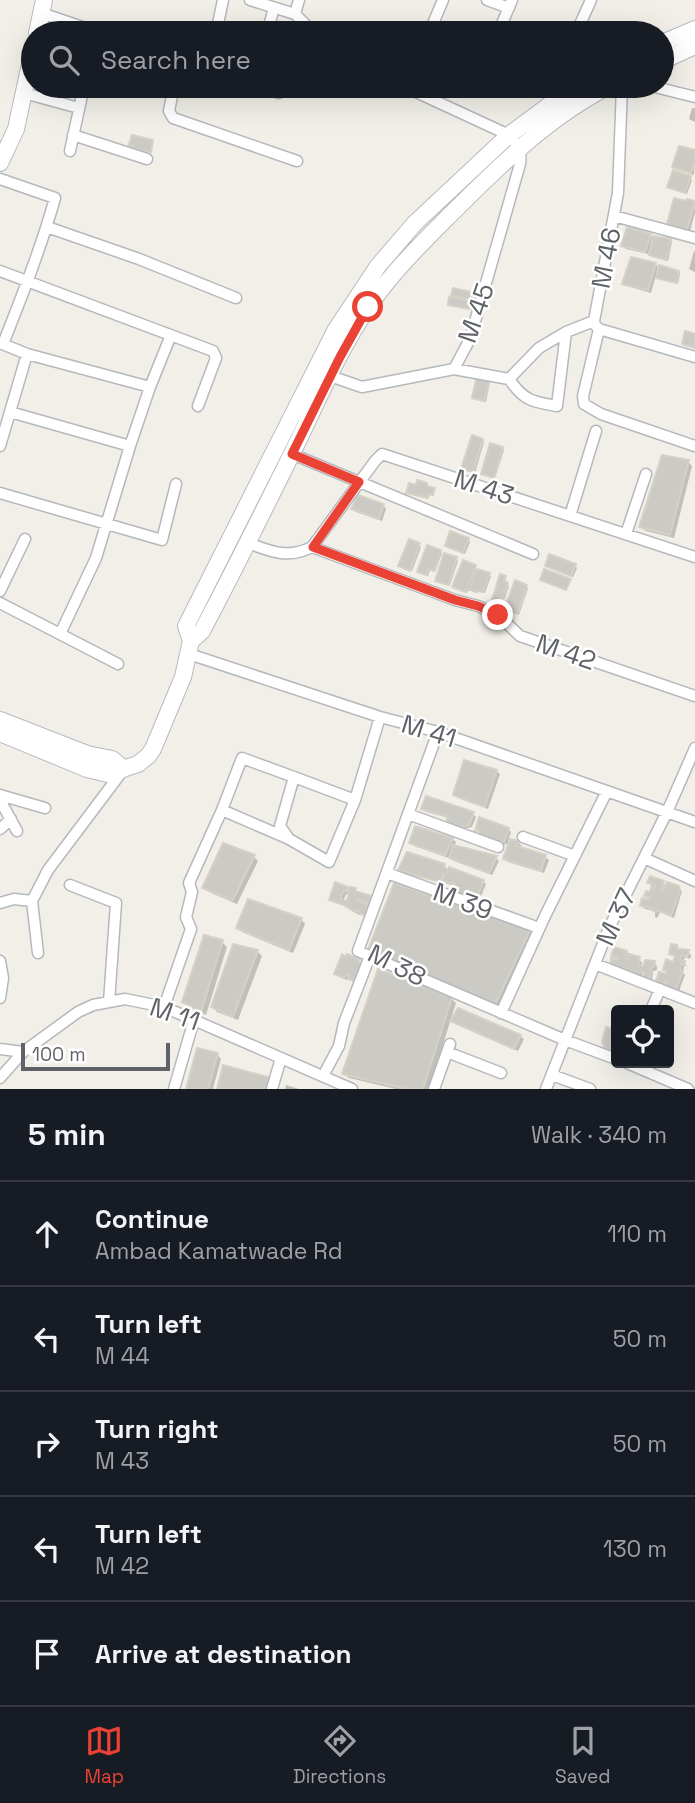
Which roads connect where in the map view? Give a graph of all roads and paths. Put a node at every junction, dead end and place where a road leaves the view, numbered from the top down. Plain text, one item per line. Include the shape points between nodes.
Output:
1 (223, 0) edge
2 (250, 0) edge
3 (299, 0) edge
4 (443, 0) edge
5 (487, 0) edge
6 (592, 0) edge
7 (510, 4) edge
8 (43, 6) edge
9 (274, 8) junction
10 (295, 14) junction
11 (75, 21) edge
12 (219, 21) edge
13 (270, 21) edge
14 (302, 21) edge
15 (434, 21) edge
16 (503, 21) edge
17 (582, 21) edge
18 (695, 29) edge
19 (674, 38) edge
20 (695, 46) edge
21 (674, 56) edge
22 (674, 92) edge
23 (695, 97) edge
24 (23, 98) edge
25 (42, 98) edge
26 (81, 98) edge
27 (172, 98) edge
28 (427, 98) edge
29 (550, 98) edge
30 (559, 98) edge
31 (587, 98) edge
32 (622, 98) edge
33 (547, 107) junction
34 (79, 108) junction
35 (74, 135) junction
36 (514, 141) junction
37 (70, 151) dead end
38 (147, 159) dead end
39 (298, 161) dead end
40 (0, 163) edge
41 (0, 179) edge
42 (614, 216) junction
43 (47, 227) junction
44 (695, 238) edge
45 (0, 271) edge
46 (28, 283) junction
47 (236, 298) dead end
48 (597, 325) junction
49 (566, 331) junction
50 (171, 335) junction
51 (1, 343) edge
52 (27, 354) junction
53 (695, 357) edge
54 (454, 369) junction
55 (330, 376) junction
56 (509, 379) junction
57 (150, 387) junction
58 (198, 406) dead end
59 (10, 412) junction
60 (596, 431) dead end
61 (0, 446) edge
62 (130, 446) junction
63 (695, 446) edge
64 (292, 454) junction
65 (646, 474) dead end
66 (359, 482) junction
67 (176, 484) dead end
68 (0, 493) edge
69 (570, 516) junction
70 (107, 524) junction
71 (626, 534) junction
72 (25, 539) dead end
73 (248, 542) junction
74 (313, 547) junction
75 (533, 554) dead end
76 (695, 557) edge
77 (0, 591) edge
78 (0, 603) edge
79 (60, 634) junction
80 (190, 647) junction
81 (118, 664) dead end
82 (695, 696) edge
83 (380, 717) junction
84 (0, 720) edge
85 (438, 732) junction
86 (0, 733) edge
87 (695, 748) edge
88 (124, 769) junction
89 (295, 777) junction
90 (607, 791) junction
91 (0, 797) edge
92 (355, 800) junction
93 (45, 808) dead end
94 (222, 810) junction
95 (667, 812) junction
96 (408, 814) junction
97 (11, 819) junction
98 (695, 822) edge
99 (0, 829) edge
100 (17, 831) dead end
101 (523, 837) dead end
102 (289, 839) junction
103 (498, 847) dead end
104 (575, 856) junction
105 (644, 858) junction
106 (387, 873) junction
107 (695, 881) edge
108 (70, 885) dead end
109 (32, 901) junction
110 (0, 903) edge
111 (540, 928) junction
112 (38, 953) dead end
113 (370, 956) junction
114 (0, 961) edge
115 (595, 964) junction
116 (660, 989) junction
117 (0, 998) edge
118 (109, 1002) junction
119 (695, 1003) edge
120 (654, 1005) edge
121 (164, 1007) junction
122 (501, 1013) junction
123 (194, 1020) junction
124 (565, 1040) junction
125 (0, 1049) edge
126 (23, 1052) junction
127 (611, 1057) edge
128 (281, 1058) junction
129 (640, 1068) edge
130 (501, 1073) dead end
131 (552, 1075) junction
132 (323, 1076) junction
133 (0, 1078) edge
134 (174, 1089) edge
135 (272, 1089) edge
136 (352, 1089) edge
137 (434, 1089) edge
138 (546, 1089) edge
139 (590, 1089) edge
140 (688, 1089) edge

1 - 12 street
2 - 9 street
3 - 10 street
4 - 15 street
5 - 7 street
6 - 17 street
7 - 16 street
8 - 11 street
9 - 10 street
9 - 13 street
10 - 14 street
18 - 19 street
20 - 21 street
22 - 23 street
24 - 40 street
25 - 34 street
26 - 34 street
27 - 39 street via 169,111 173,118
28 - 36 street
29 - 33 street
30 - 33 street
31 - 36 street
32 - 42 street, M 46
33 - 36 street
34 - 35 street
35 - 37 street
35 - 38 street
36 - 54 street, M 45 via 520,164 470,339
36 - 55 street via 386,283
36 - 80 street via 415,223 356,297 186,626
41 - 43 street via 55,198
42 - 44 street
42 - 48 street, M 46
43 - 46 street
43 - 47 street
45 - 46 street
46 - 50 street
46 - 51 street
48 - 49 street
48 - 53 street
48 - 63 street, M 46 via 584,404
49 - 56 street via 539,348
49 - 56 street via 557,406 531,401
50 - 57 street
50 - 58 street via 216,355
51 - 52 street
52 - 57 street
52 - 59 street
54 - 55 street, M 45 via 362,387
54 - 56 street
55 - 64 street
57 - 62 street
59 - 61 street
59 - 62 street
60 - 69 street
62 - 70 street
64 - 66 street
64 - 73 street
65 - 71 street
66 - 69 street, M 43 via 382,454
66 - 74 street, M 43
66 - 75 street
67 - 70 street via 162,540
68 - 70 street
69 - 71 street, M 43
70 - 79 street
71 - 76 street, M 43
72 - 77 street
73 - 74 street, M 42 via 287,554
73 - 80 street
74 - 82 street, M 42 via 478,606 498,615 520,636
78 - 79 street
79 - 81 street
80 - 83 street, M 41
80 - 88 street via 183,677 153,749
83 - 85 street, M 41
83 - 92 street
84 - 88 street via 112,759
85 - 90 street, M 41
85 - 96 street, M 38
86 - 88 street via 87,769 108,774
87 - 95 street, M 37
88 - 109 street via 48,870
89 - 92 street
89 - 94 street via 242,758
89 - 102 street via 280,826
90 - 95 street, M 41
90 - 104 street
91 - 93 street
91 - 97 street
92 - 102 street via 329,862
94 - 102 street
94 - 121 street via 189,883 192,892 186,918 191,929
95 - 98 street, M 41
95 - 105 street, M 37
96 - 103 street
96 - 106 street, M 38
97 - 99 street
97 - 100 street
101 - 104 street
104 - 111 street
105 - 107 street
105 - 115 street, M 37
106 - 111 street, M 39
106 - 113 street, M 38 via 358,951
108 - 118 street via 116,903
109 - 110 street
109 - 112 street
111 - 122 street
113 - 122 street, M 38
113 - 132 street via 339,1046
114 - 117 street
115 - 116 street
115 - 124 street, M 37
116 - 119 street
116 - 120 street
118 - 121 street, M 11 via 125,999
118 - 126 street, M 11 via 78,1012
121 - 123 street, M 11
122 - 124 street, M 38
123 - 128 street, M 11
123 - 134 street
124 - 127 street, M 38
124 - 131 street, M 37
125 - 126 street
126 - 133 street, M 11
128 - 132 street, M 11
128 - 135 street
129 - 140 street
130 - 137 street via 449,1048
131 - 138 street, M 37
131 - 139 street
132 - 136 street, M 11

